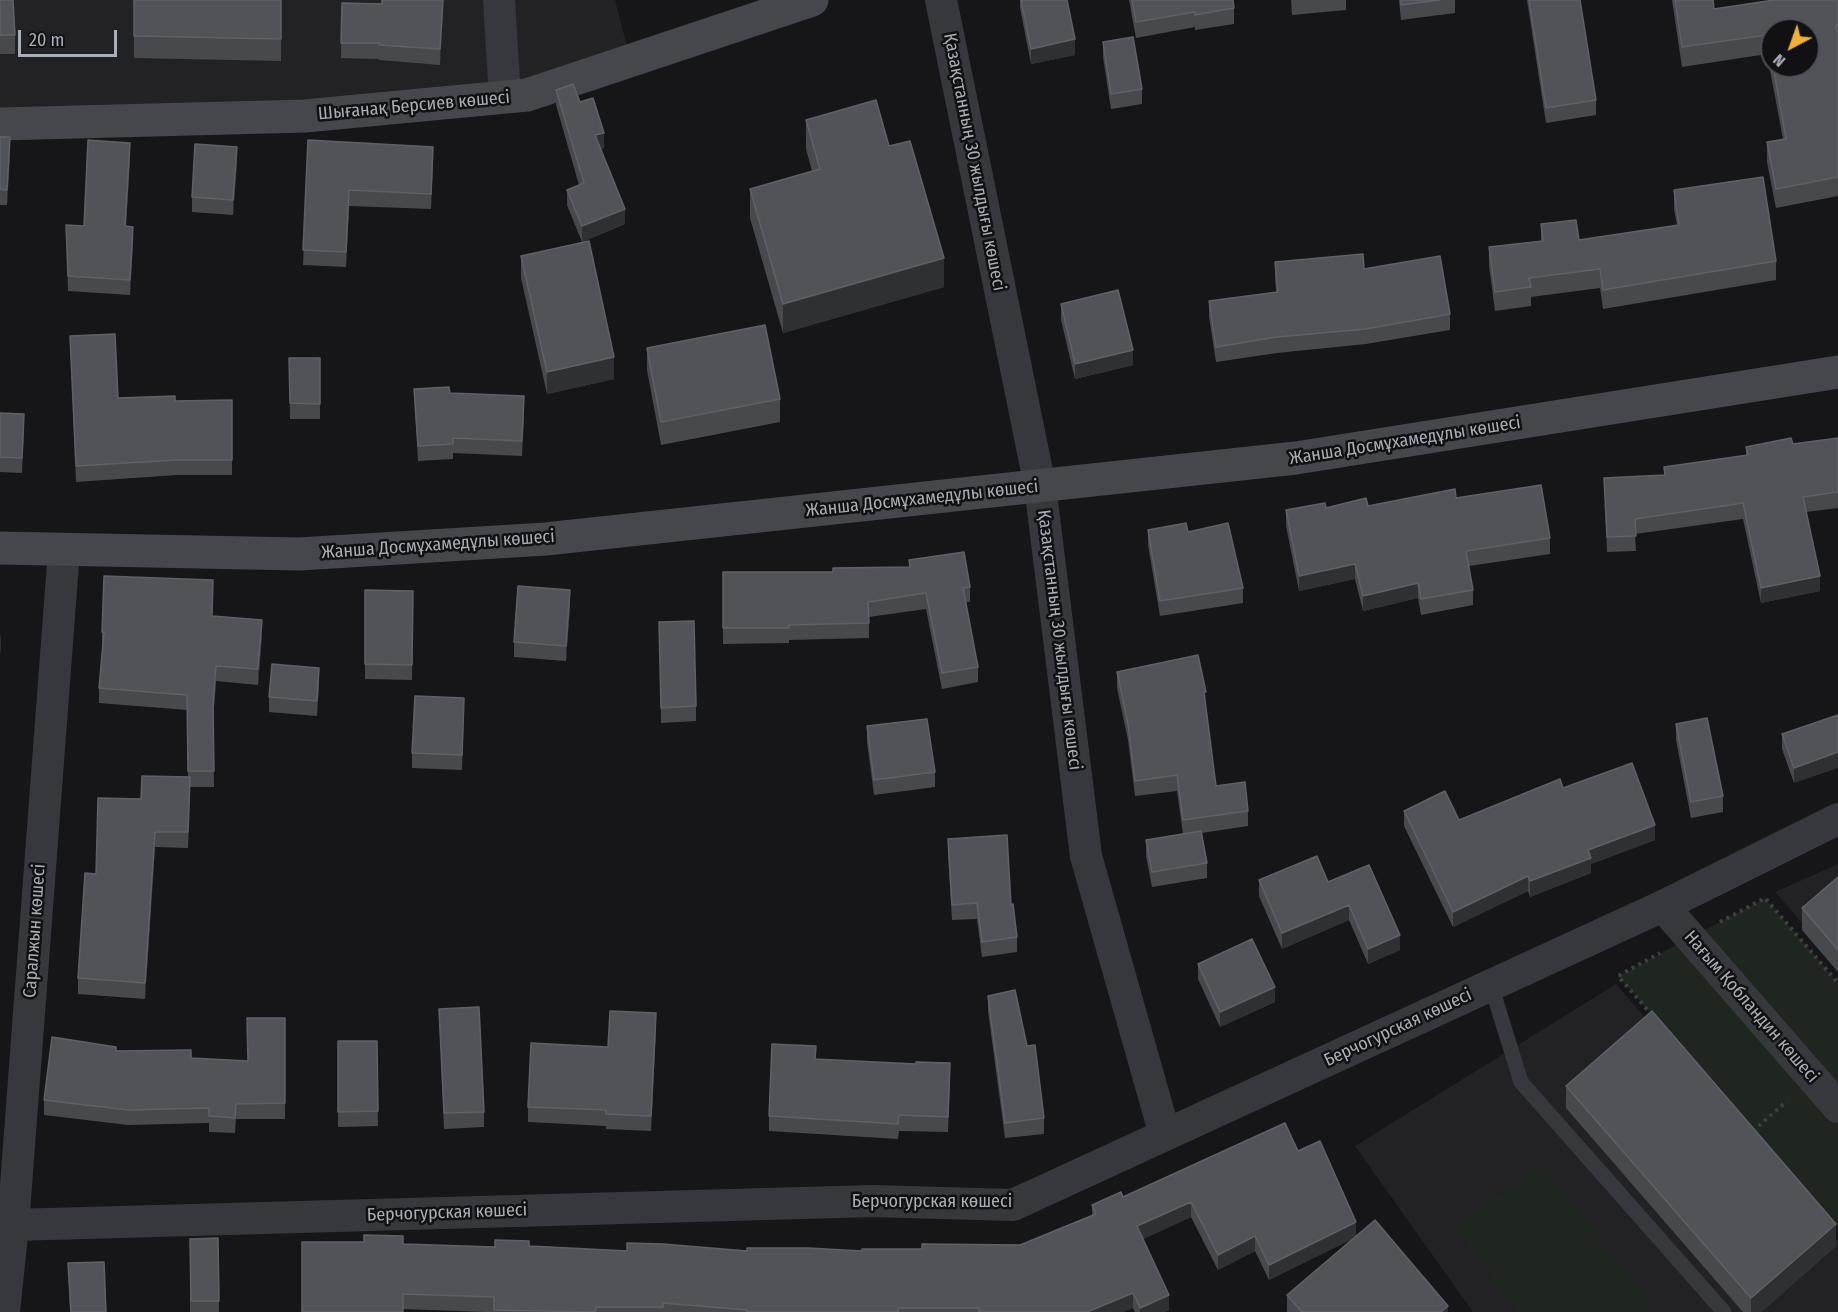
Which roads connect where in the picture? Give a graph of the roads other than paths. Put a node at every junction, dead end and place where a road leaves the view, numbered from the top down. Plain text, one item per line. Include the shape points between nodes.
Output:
1 (499, 0) edge
2 (812, 0) edge
3 (941, 0) edge
4 (505, 98) junction
5 (0, 124) edge
6 (1838, 372) edge
7 (1040, 486) junction
8 (0, 548) edge
9 (64, 550) junction
10 (1838, 819) edge
11 (1663, 906) junction
12 (1491, 985) junction
13 (1838, 1107) edge
14 (1165, 1135) junction
15 (13, 1225) junction
16 (4, 1312) edge
17 (1724, 1312) edge

1 - 4 street
2 - 4 street, Шығанақ Берсиев көшесі via 527,95
3 - 7 street, Қазақстанның 30 жылдығы көшесі
4 - 5 street, Шығанақ Берсиев көшесі via 305,116
6 - 7 street, Жанша Досмұхамедұлы көшесі via 1296,459
7 - 9 street, Жанша Досмұхамедұлы көшесі via 546,539 299,554
7 - 14 street, Қазақстанның 30 жылдығы көшесі via 1086,856
8 - 9 street, Жанша Досмұхамедұлы көшесі
9 - 15 street, Саралжын көшесі
10 - 11 street, Берчогурская көшесі
11 - 12 street, Берчогурская көшесі
11 - 13 street, Нағым Қобландин көшесі
12 - 14 street, Берчогурская көшесі
12 - 17 lane via 1521,1082
14 - 15 street, Берчогурская көшесі via 1013,1205 873,1201
15 - 16 street, Саралжын көшесі

